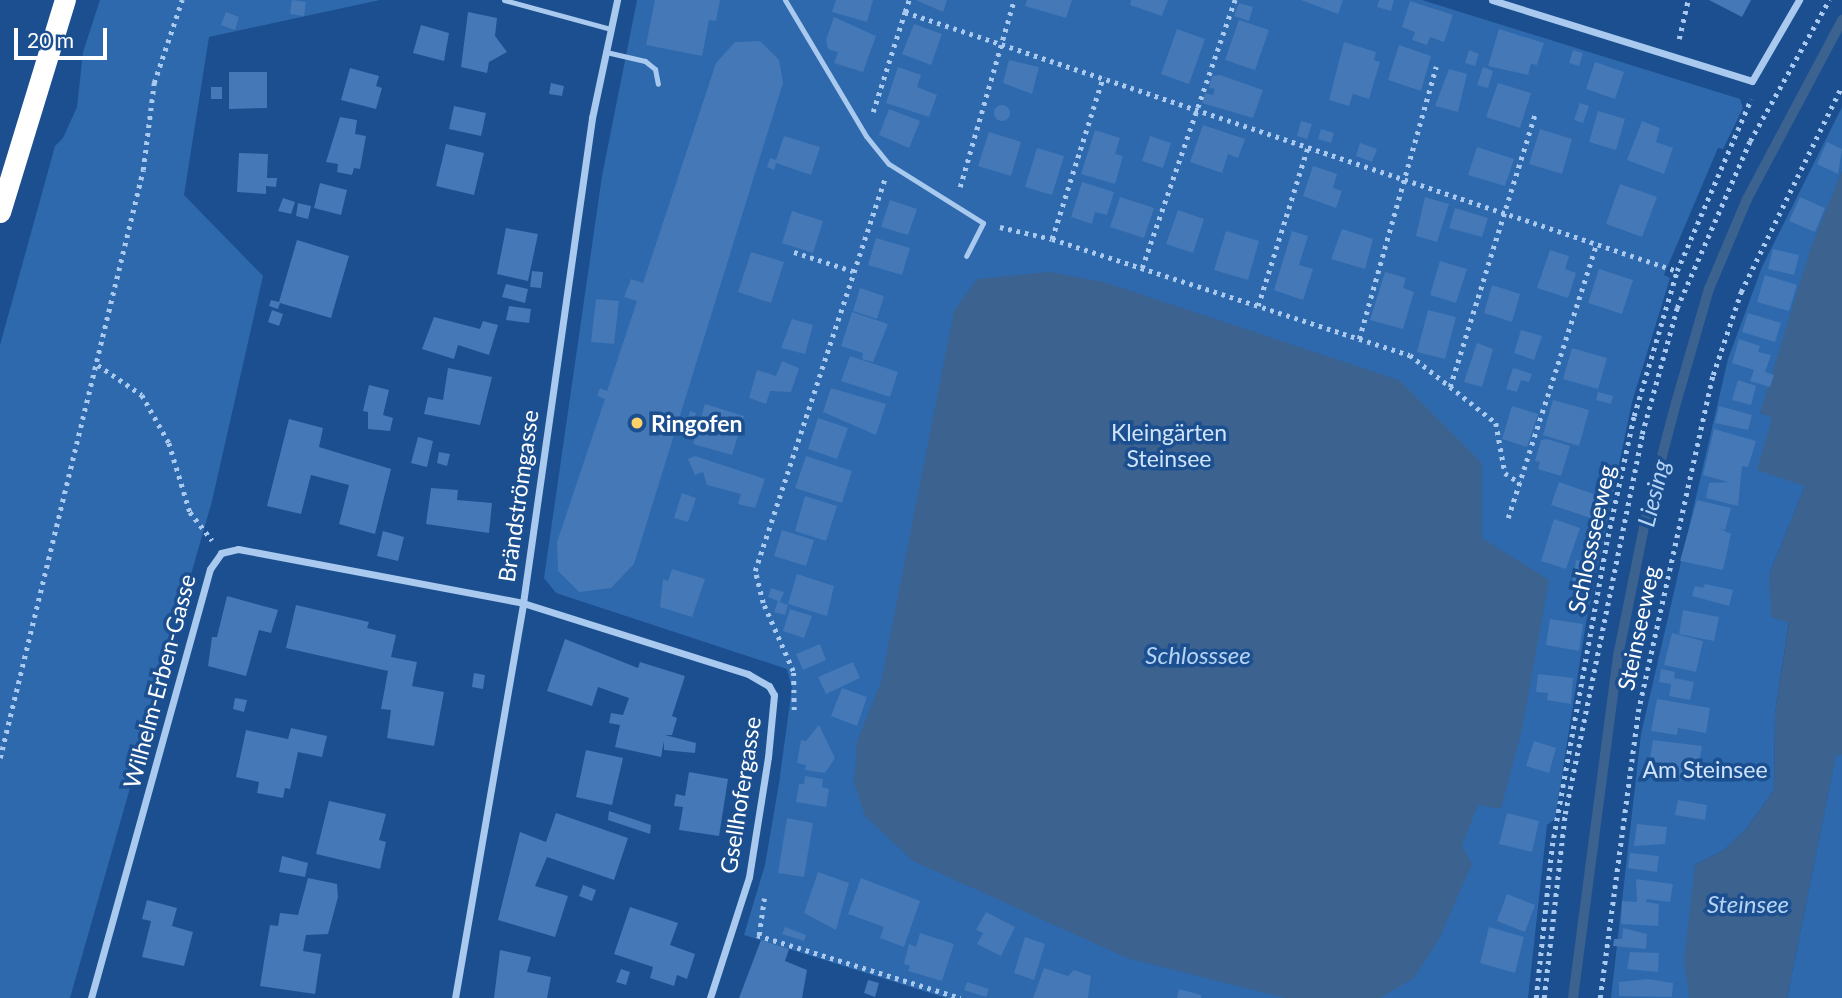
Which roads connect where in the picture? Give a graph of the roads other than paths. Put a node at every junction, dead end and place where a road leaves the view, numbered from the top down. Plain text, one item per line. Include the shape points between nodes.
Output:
1 (65, 0) edge
2 (504, 0) edge
3 (617, 0) edge
4 (785, 0) edge
5 (1492, 0) edge
6 (1799, 0) edge
7 (611, 29) junction
8 (606, 52) junction
9 (657, 83) dead end
10 (0, 212) edge
11 (966, 256) dead end
12 (523, 603) junction
13 (91, 998) edge
14 (455, 998) edge
15 (710, 998) edge

1 - 10 highway
2 - 7 lane
3 - 7 street, Brändströmgasse
4 - 11 lane via 866,135 889,164 984,223
5 - 6 street via 1752,81
7 - 8 street, Brändströmgasse
8 - 9 lane via 645,61 655,69
8 - 12 street, Brändströmgasse via 592,118
12 - 13 street, Wilhelm-Erben-Gasse via 238,549 221,553 210,569
12 - 14 street, Brändströmgasse
12 - 15 street, Gsellhofergasse via 748,674 769,686 774,695 749,877

